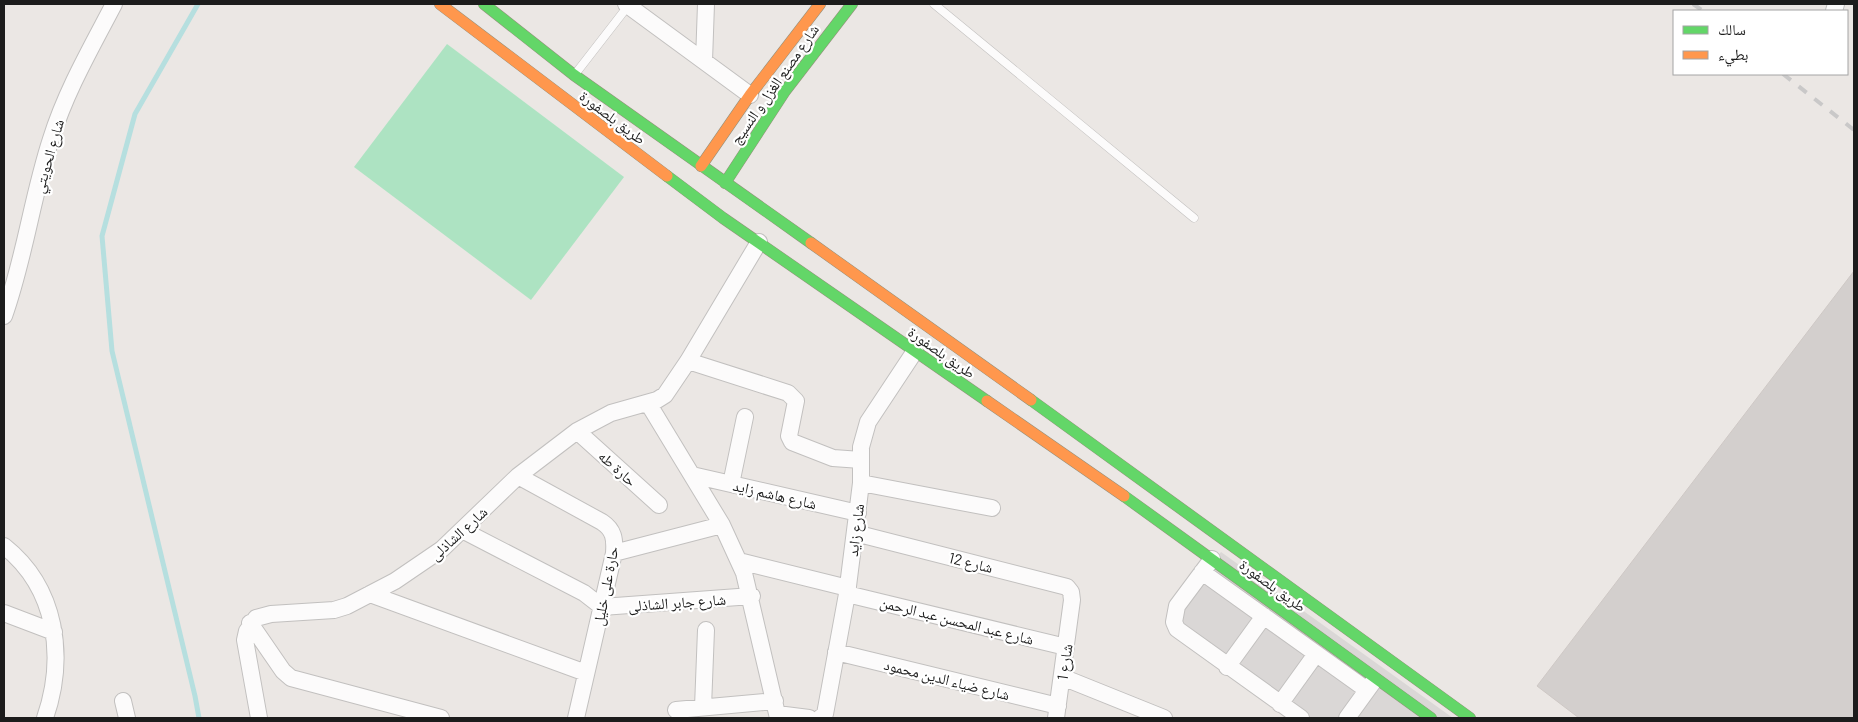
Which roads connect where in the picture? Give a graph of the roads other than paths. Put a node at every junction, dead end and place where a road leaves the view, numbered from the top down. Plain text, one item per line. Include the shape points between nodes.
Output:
1 (114, 4) edge
2 (440, 4) edge
3 (484, 4) edge
4 (706, 4) edge
5 (820, 4) edge
6 (852, 4) edge
7 (934, 4) edge
8 (627, 5) edge
9 (646, 11) edge
10 (786, 46) junction
11 (704, 61) junction
12 (806, 61) junction
13 (574, 75) junction
14 (750, 95) junction
15 (701, 166) junction
16 (725, 183) junction
17 (1194, 218) dead end
18 (758, 242) junction
19 (4, 316) edge
20 (915, 351) junction
21 (688, 361) junction
22 (1005, 398) junction
23 (648, 403) junction
24 (745, 417) dead end
25 (576, 431) junction
26 (861, 460) junction
27 (692, 475) junction
28 (518, 476) junction
29 (861, 482) junction
30 (731, 484) junction
31 (659, 505) dead end
32 (992, 508) dead end
33 (858, 512) junction
34 (722, 525) junction
35 (464, 531) junction
36 (855, 533) junction
37 (4, 546) edge
38 (614, 553) junction
39 (739, 561) junction
40 (1207, 565) junction
41 (847, 591) junction
42 (370, 594) junction
43 (752, 596) junction
44 (1072, 606) joint
45 (602, 607) junction
46 (4, 613) edge
47 (1264, 616) junction
48 (250, 623) junction
49 (706, 630) dead end
50 (54, 632) junction
51 (1066, 647) junction
52 (836, 652) junction
53 (1316, 654) junction
54 (1227, 666) junction
55 (586, 673) junction
56 (1062, 677) junction
57 (1372, 684) junction
58 (123, 701) dead end
59 (1280, 704) junction
60 (703, 708) junction
61 (676, 710) dead end
62 (777, 711) edge
63 (1057, 712) edge
64 (45, 718) edge
65 (127, 718) edge
66 (259, 718) edge
67 (441, 718) edge
68 (576, 718) edge
69 (810, 718) edge
70 (820, 718) edge
71 (1164, 718) edge
72 (1301, 718) edge
73 (1347, 718) edge
74 (1431, 718) edge
75 (1470, 718) edge

1 - 19 street, شارع الحويتي via 78,71 51,139 25,248
2 - 18 main road, طريق بلصفورة
3 - 13 main road, طريق بلصفورة
4 - 11 street
5 - 10 main road, شارع مصنع الغزل و النسيج
6 - 12 main road, شارع مصنع الغزل و النسيج
7 - 17 lane
8 - 9 street
8 - 13 lane
9 - 11 street
10 - 12 main road
10 - 14 main road, شارع مصنع الغزل و النسيج
11 - 14 street
12 - 16 main road, شارع مصنع الغزل و النسيج
13 - 15 main road, طريق بلصفورة
14 - 15 main road, شارع مصنع الغزل و النسيج
15 - 16 main road, طريق بلصفورة
16 - 22 main road, طريق بلصفورة
18 - 20 main road, طريق بلصفورة
18 - 21 street, شارع الشاذلى
20 - 22 main road, طريق بلصفورة
20 - 26 street, شارع زايد via 868,422
21 - 23 street, شارع الشاذلى via 665,395
21 - 26 street via 788,393 796,401 789,436 792,442 833,458
22 - 40 main road, طريق بلصفورة
22 - 75 main road, طريق بلصفورة
23 - 25 street, شارع الشاذلى via 611,413
23 - 27 street
24 - 30 street
25 - 28 street, شارع الشاذلى
25 - 31 street, حارة طه
26 - 29 street, شارع زايد
27 - 30 street, شارع هاشم زايد
27 - 34 street
28 - 35 street, شارع الشاذلى
28 - 38 street, حارة على خليل via 609,526 613,533
29 - 32 street
29 - 33 street, شارع زايد
30 - 33 street, شارع هاشم زايد
33 - 36 street, شارع زايد
34 - 38 street
34 - 39 street
35 - 42 street, شارع الشاذلى via 419,566
35 - 45 street via 584,593
36 - 41 street, شارع زايد
36 - 44 street, شارع 12 via 1061,584 1072,592
37 - 50 street via 40,587 52,616
38 - 45 street, حارة على خليل
39 - 41 street, شارع عبد المحسن عبد الرحمن
39 - 43 street
40 - 47 street
40 - 54 street via 1176,606 1174,622 1182,635
40 - 57 main road, طريق بلصفورة
41 - 51 street, شارع عبد المحسن عبد الرحمن
41 - 52 street, شارع زايد
42 - 48 street, شارع الشاذلى via 334,610 262,615
42 - 55 street
43 - 45 street, شارع جابر الشاذلى
43 - 62 street
44 - 51 street, شارع 1
45 - 55 street, حارة على خليل
46 - 50 street
47 - 53 street
47 - 54 street
48 - 66 street via 245,649
48 - 67 street via 291,678
49 - 60 street
50 - 64 street via 55,680
51 - 56 street, شارع 1
52 - 63 street, شارع ضياء الدين محمود
52 - 70 street, شارع زايد via 825,714
53 - 57 street
53 - 59 street
54 - 59 street
55 - 68 street, حارة على خليل
56 - 63 street, شارع 1
56 - 71 street
57 - 73 street
57 - 74 main road, طريق بلصفورة
58 - 65 street
59 - 72 street
60 - 61 street
60 - 62 street
62 - 69 street

